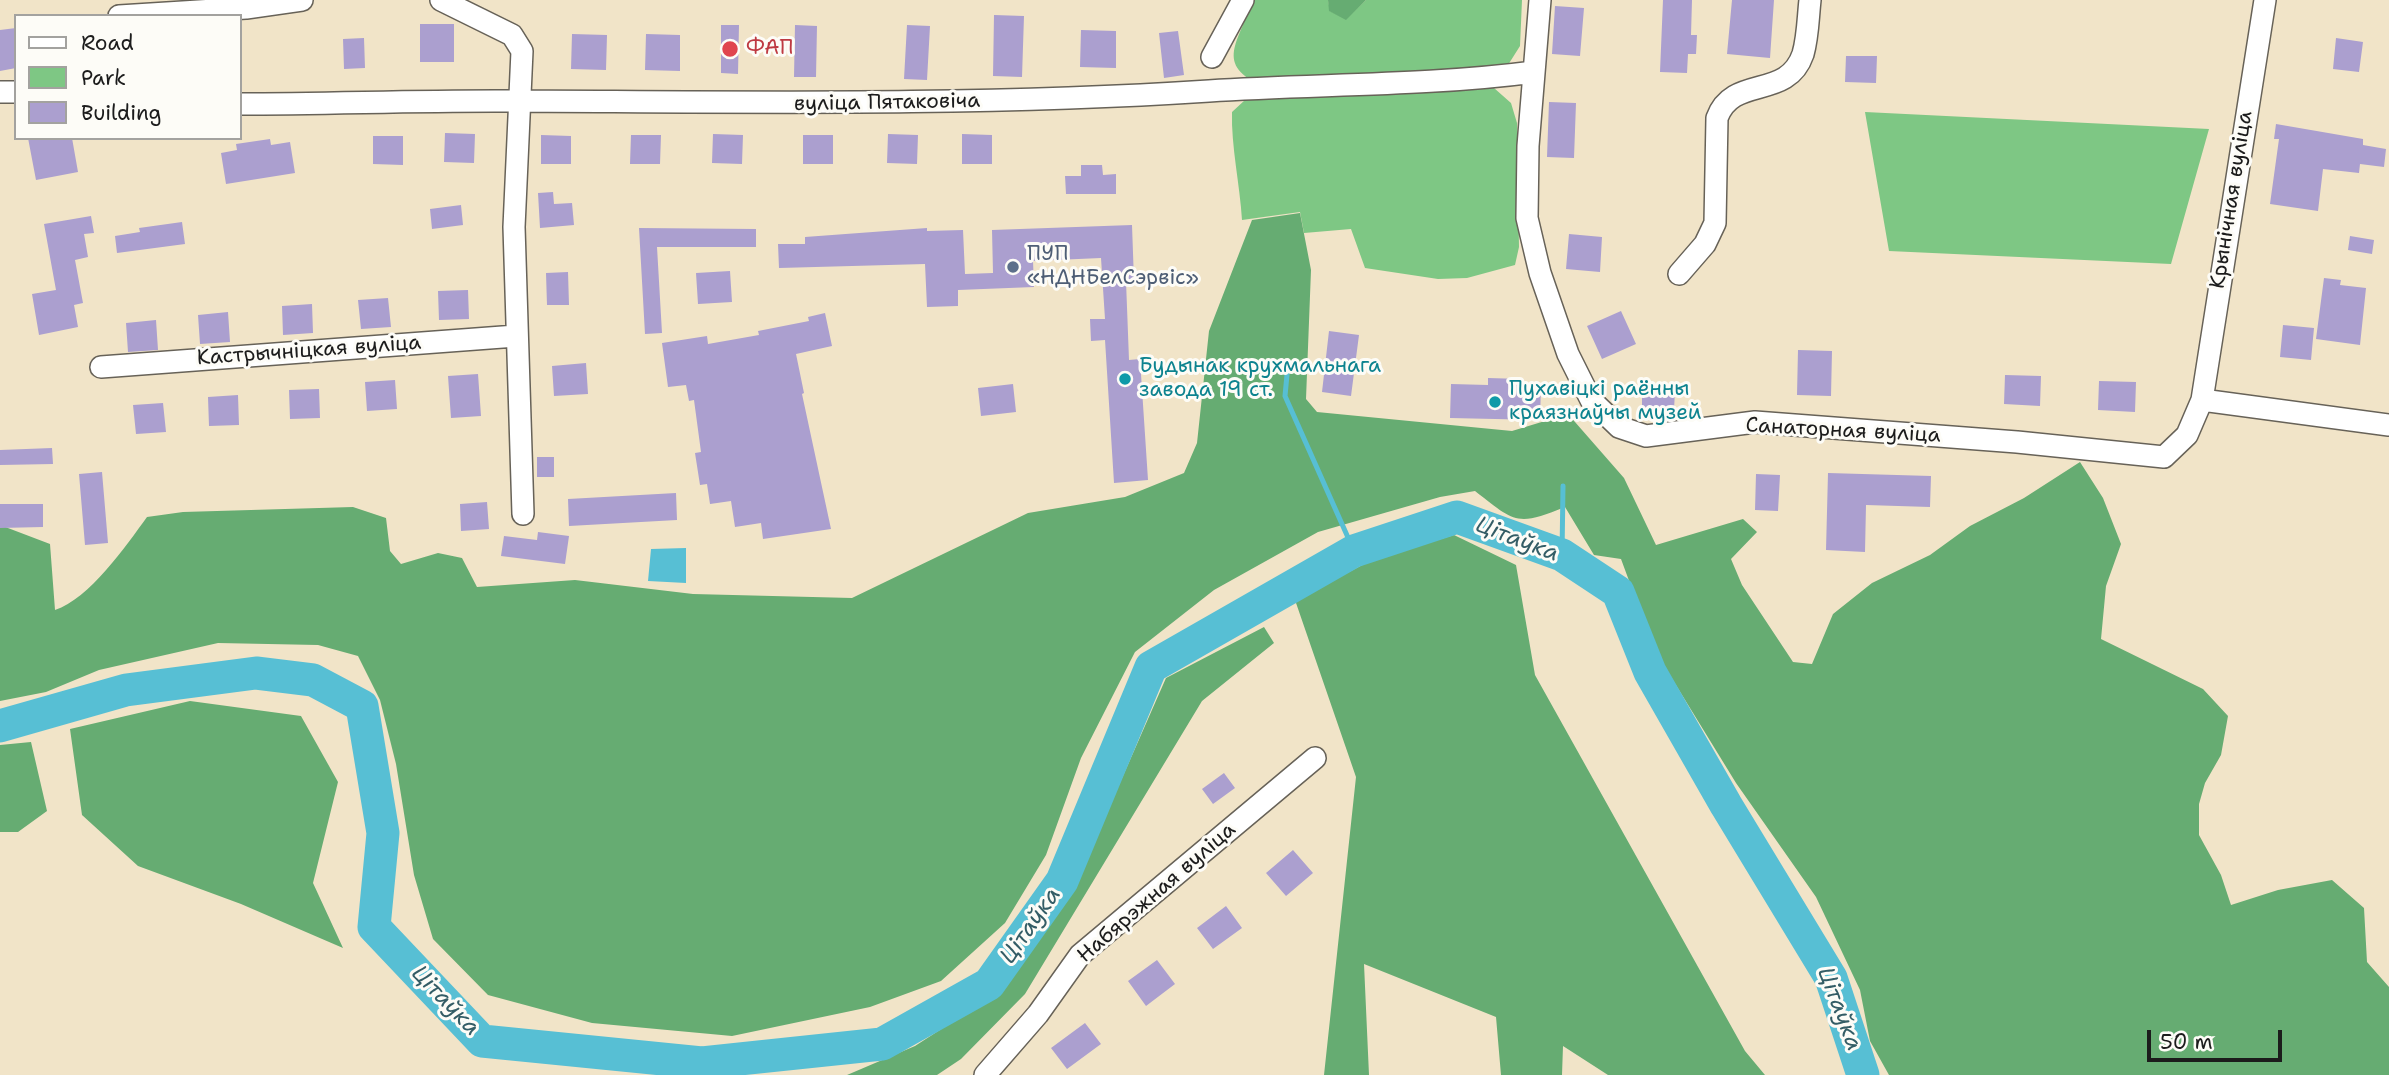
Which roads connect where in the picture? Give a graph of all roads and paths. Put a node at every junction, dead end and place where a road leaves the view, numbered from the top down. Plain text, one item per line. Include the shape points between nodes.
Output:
1 (302, 0) edge
2 (1243, 0) edge
3 (1539, 0) edge
4 (1810, 0) edge
5 (2265, 0) edge
6 (450, 2) edge
7 (151, 14) edge
8 (1212, 57) dead end
9 (1534, 72) junction
10 (520, 101) junction
11 (242, 104) edge
12 (1679, 274) dead end
13 (516, 336) junction
14 (101, 367) dead end
15 (2202, 400) junction
16 (2389, 425) edge
17 (2017, 442) joint
18 (523, 514) dead end
19 (1315, 758) dead end
20 (985, 1075) edge

1 - 7 street
2 - 8 street
3 - 9 street, Санаторная вуліца
4 - 12 street via 1802,56 1790,75 1777,84 1734,94 1722,104 1717,118 1715,223 1706,244
5 - 15 street, Крынічная вуліца
6 - 10 street via 512,35 522,51
9 - 10 street, вуліца Пятаковіча via 1472,80 1119,99 897,104
9 - 17 street, Санаторная вуліца via 1527,218 1540,273 1568,354 1591,400 1619,427 1646,436 1755,422
10 - 11 street, вуліца Пятаковіча
10 - 13 street via 514,227
13 - 14 street, Кастрычніцкая вуліца
13 - 18 street
15 - 16 street
15 - 17 street, Крынічная вуліца via 2187,435 2164,457
19 - 20 street, Набярэжная вуліца via 1080,956

